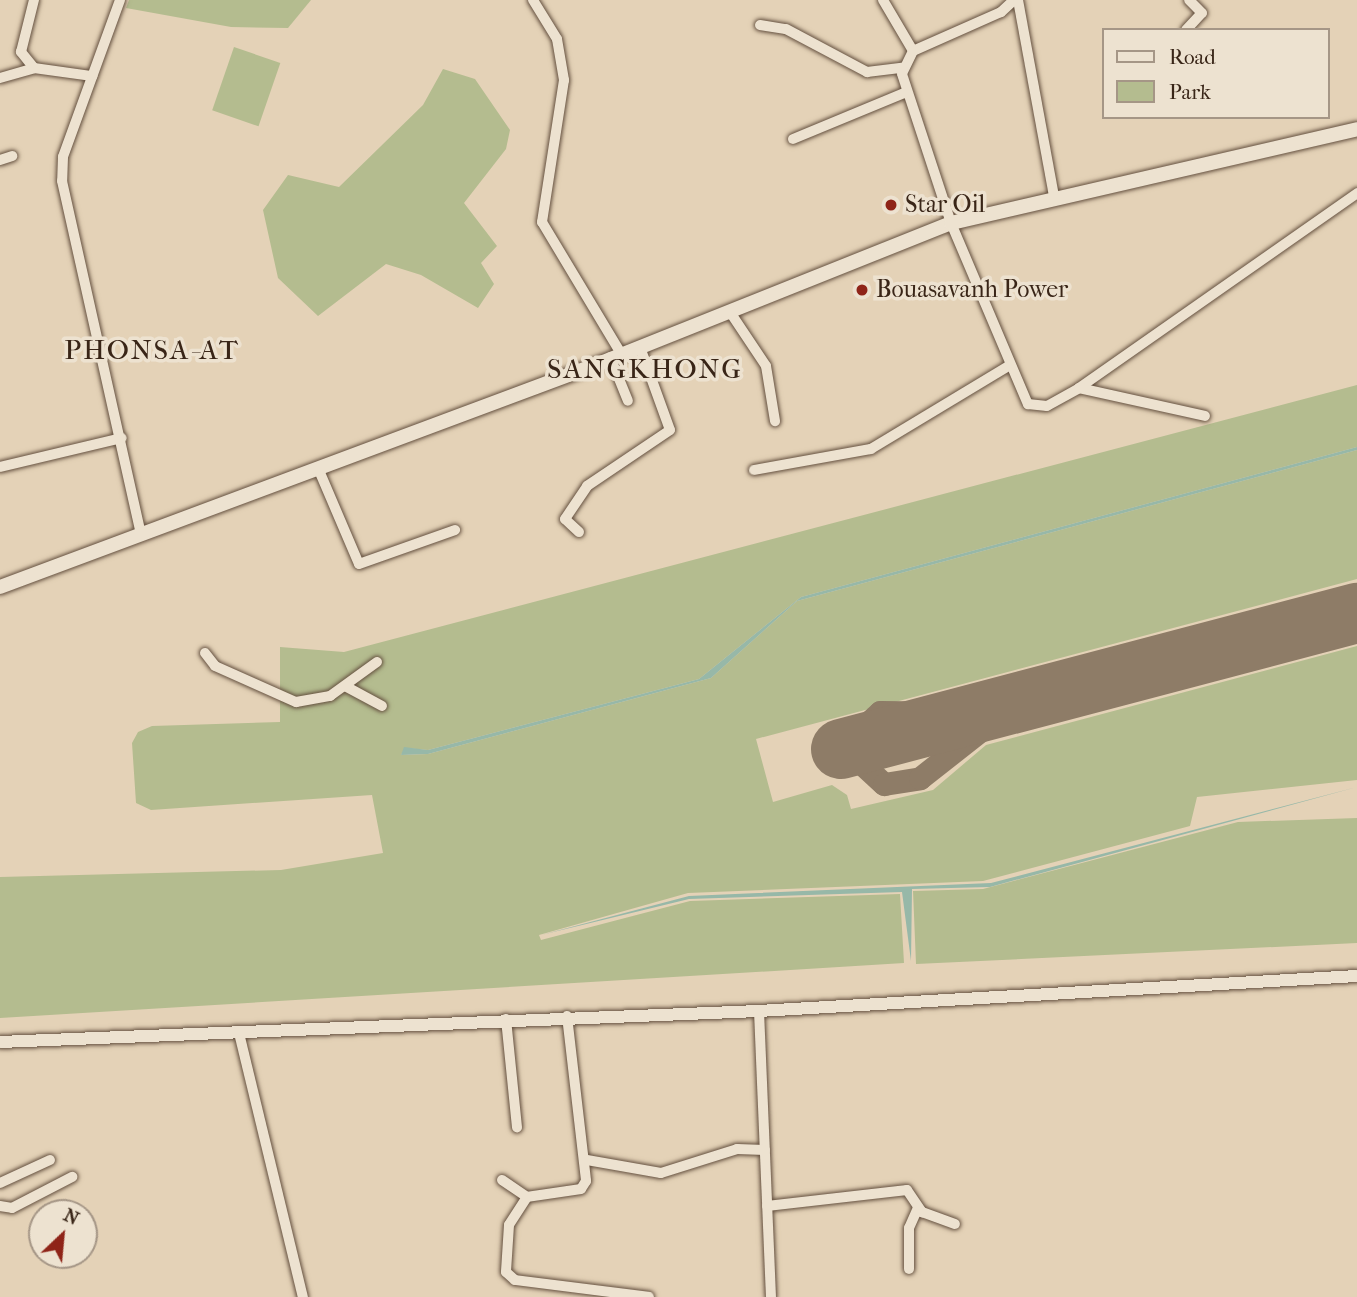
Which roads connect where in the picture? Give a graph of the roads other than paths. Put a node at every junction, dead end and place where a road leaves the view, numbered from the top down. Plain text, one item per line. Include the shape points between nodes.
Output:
1 (34, 0) edge
2 (120, 0) edge
3 (533, 0) edge
4 (883, 0) edge
5 (1016, 0) edge
6 (1190, 0) edge
7 (760, 25) dead end
8 (1188, 28) edge
9 (912, 51) junction
10 (34, 68) junction
11 (902, 68) junction
12 (92, 76) junction
13 (0, 78) edge
14 (904, 93) junction
15 (1357, 129) edge
16 (793, 139) dead end
17 (12, 156) dead end
18 (0, 160) edge
19 (1354, 195) edge
20 (1055, 196) junction
21 (1357, 207) edge
22 (951, 223) junction
23 (730, 312) junction
24 (640, 347) junction
25 (616, 357) junction
26 (1007, 367) junction
27 (1079, 388) junction
28 (628, 401) dead end
29 (1205, 416) dead end
30 (775, 421) dead end
31 (122, 438) junction
32 (0, 467) edge
33 (317, 468) junction
34 (754, 470) dead end
35 (455, 530) dead end
36 (579, 532) dead end
37 (141, 534) junction
38 (0, 587) edge
39 (205, 653) dead end
40 (377, 662) dead end
41 (345, 686) junction
42 (382, 706) dead end
43 (1357, 976) edge
44 (759, 1011) junction
45 (567, 1016) junction
46 (506, 1019) junction
47 (239, 1033) junction
48 (0, 1042) edge
49 (517, 1127) dead end
50 (765, 1150) junction
51 (50, 1160) dead end
52 (587, 1160) junction
53 (72, 1177) dead end
54 (502, 1180) dead end
55 (0, 1183) edge
56 (527, 1197) junction
57 (0, 1206) edge
58 (767, 1206) junction
59 (918, 1208) junction
60 (955, 1224) dead end
61 (909, 1269) dead end
62 (303, 1297) edge
63 (649, 1297) edge
64 (771, 1297) edge

1 - 10 street via 21,52
2 - 12 street
3 - 25 street via 557,39 564,80 542,222
4 - 9 street
5 - 9 street via 1001,12
5 - 20 street
6 - 8 street via 1202,13
7 - 11 street via 786,29 867,72
9 - 11 street
10 - 12 street
10 - 13 street
11 - 14 street
12 - 31 street via 63,157 62,181 66,218
14 - 16 street
14 - 22 street
15 - 20 main road
17 - 18 street
19 - 21 street
19 - 27 street
20 - 22 main road
22 - 23 main road
22 - 26 street
23 - 24 main road
23 - 30 street via 766,366
24 - 25 main road
24 - 36 street via 670,430 587,486 565,519
25 - 28 street
25 - 33 main road
26 - 27 street via 1020,396 1035,408
26 - 34 street via 870,449
27 - 29 street
31 - 32 street
31 - 37 street
33 - 35 street via 359,564
33 - 37 main road
37 - 38 main road
39 - 41 street via 215,666 296,702 330,696
40 - 41 street
41 - 42 street
43 - 44 street
44 - 45 street
44 - 50 street
45 - 46 street
45 - 52 street
46 - 47 street
46 - 49 street
47 - 48 street
47 - 62 street
50 - 52 street via 737,1149 661,1173
50 - 58 street
51 - 55 street
52 - 56 street via 581,1189
53 - 57 street via 12,1208
54 - 56 street
56 - 63 street via 507,1235 512,1279
58 - 59 street via 903,1190
58 - 64 street
59 - 60 street
59 - 61 street via 909,1228

